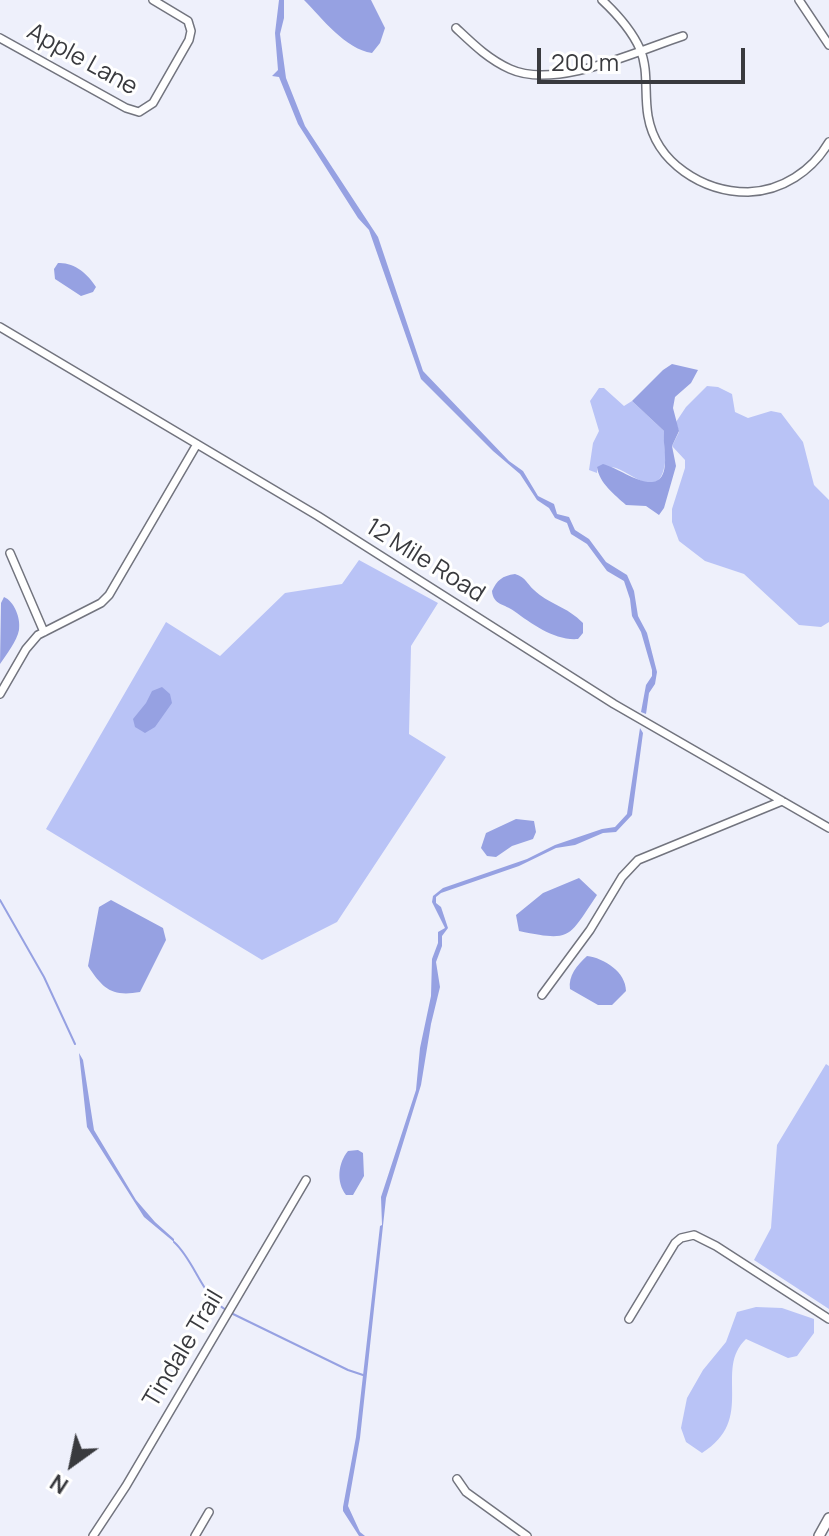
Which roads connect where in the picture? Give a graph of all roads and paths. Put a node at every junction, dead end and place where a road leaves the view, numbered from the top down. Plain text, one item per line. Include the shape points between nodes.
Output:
1 (153, 0) edge
2 (602, 0) edge
3 (799, 0) edge
4 (456, 28) dead end
5 (683, 36) dead end
6 (0, 38) edge
7 (829, 45) edge
8 (640, 50) junction
9 (829, 142) edge
10 (0, 327) edge
11 (197, 444) junction
12 (10, 553) dead end
13 (44, 632) junction
14 (0, 694) edge
15 (782, 801) junction
16 (829, 828) edge
17 (542, 995) dead end
18 (306, 1180) dead end
19 (629, 1319) dead end
20 (829, 1319) edge
21 (457, 1479) dead end
22 (209, 1512) dead end
23 (829, 1518) edge
24 (93, 1536) edge
25 (195, 1536) edge
26 (527, 1536) edge
27 (819, 1536) edge

1 - 6 street, Apple Lane via 188,21 191,35 143,112 126,108
2 - 8 street via 624,22
3 - 7 street
4 - 8 street via 482,53 513,71 549,75 595,67
5 - 8 street
8 - 9 street via 654,135 678,167 703,183 739,192 779,186 810,166
10 - 11 street, 12 Mile Road
11 - 13 street via 109,595
11 - 15 street, 12 Mile Road via 614,704
12 - 13 street
13 - 14 street via 26,649
15 - 16 street, 12 Mile Road
15 - 17 street via 638,860
18 - 24 street, Tindale Trail
19 - 20 street via 675,1243 694,1235
21 - 26 street via 466,1492
22 - 25 street
23 - 27 street

